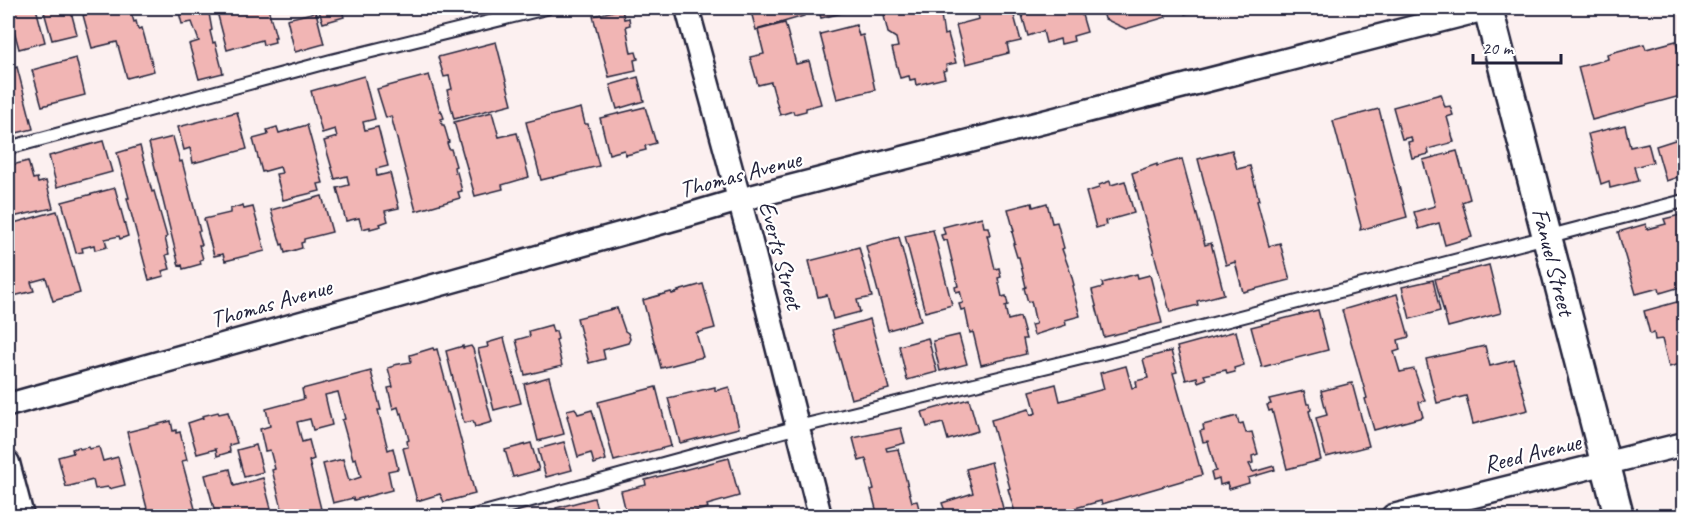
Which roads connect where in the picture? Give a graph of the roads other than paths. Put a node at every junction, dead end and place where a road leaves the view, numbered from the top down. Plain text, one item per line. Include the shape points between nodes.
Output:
1 (546, 8) edge
2 (687, 8) edge
3 (1489, 8) edge
4 (8, 148) edge
5 (739, 200) junction
6 (1684, 201) edge
7 (1547, 236) junction
8 (8, 405) edge
9 (798, 427) junction
10 (1684, 444) edge
11 (8, 463) edge
12 (1604, 463) junction
13 (22, 516) edge
14 (472, 516) edge
15 (820, 516) edge
16 (1394, 516) edge
17 (1619, 516) edge

1 - 4 lane
2 - 5 street, Everts Street
3 - 5 street, Thomas Avenue
3 - 7 street, Fanuel Street
5 - 8 street, Thomas Avenue
5 - 9 street, Everts Street
6 - 7 lane
7 - 9 lane via 1102,353
7 - 12 street, Fanuel Street
9 - 14 lane
9 - 15 street, Everts Street
10 - 12 street, Reed Avenue
11 - 13 street
12 - 16 street, Reed Avenue
12 - 17 street, Fanuel Street

